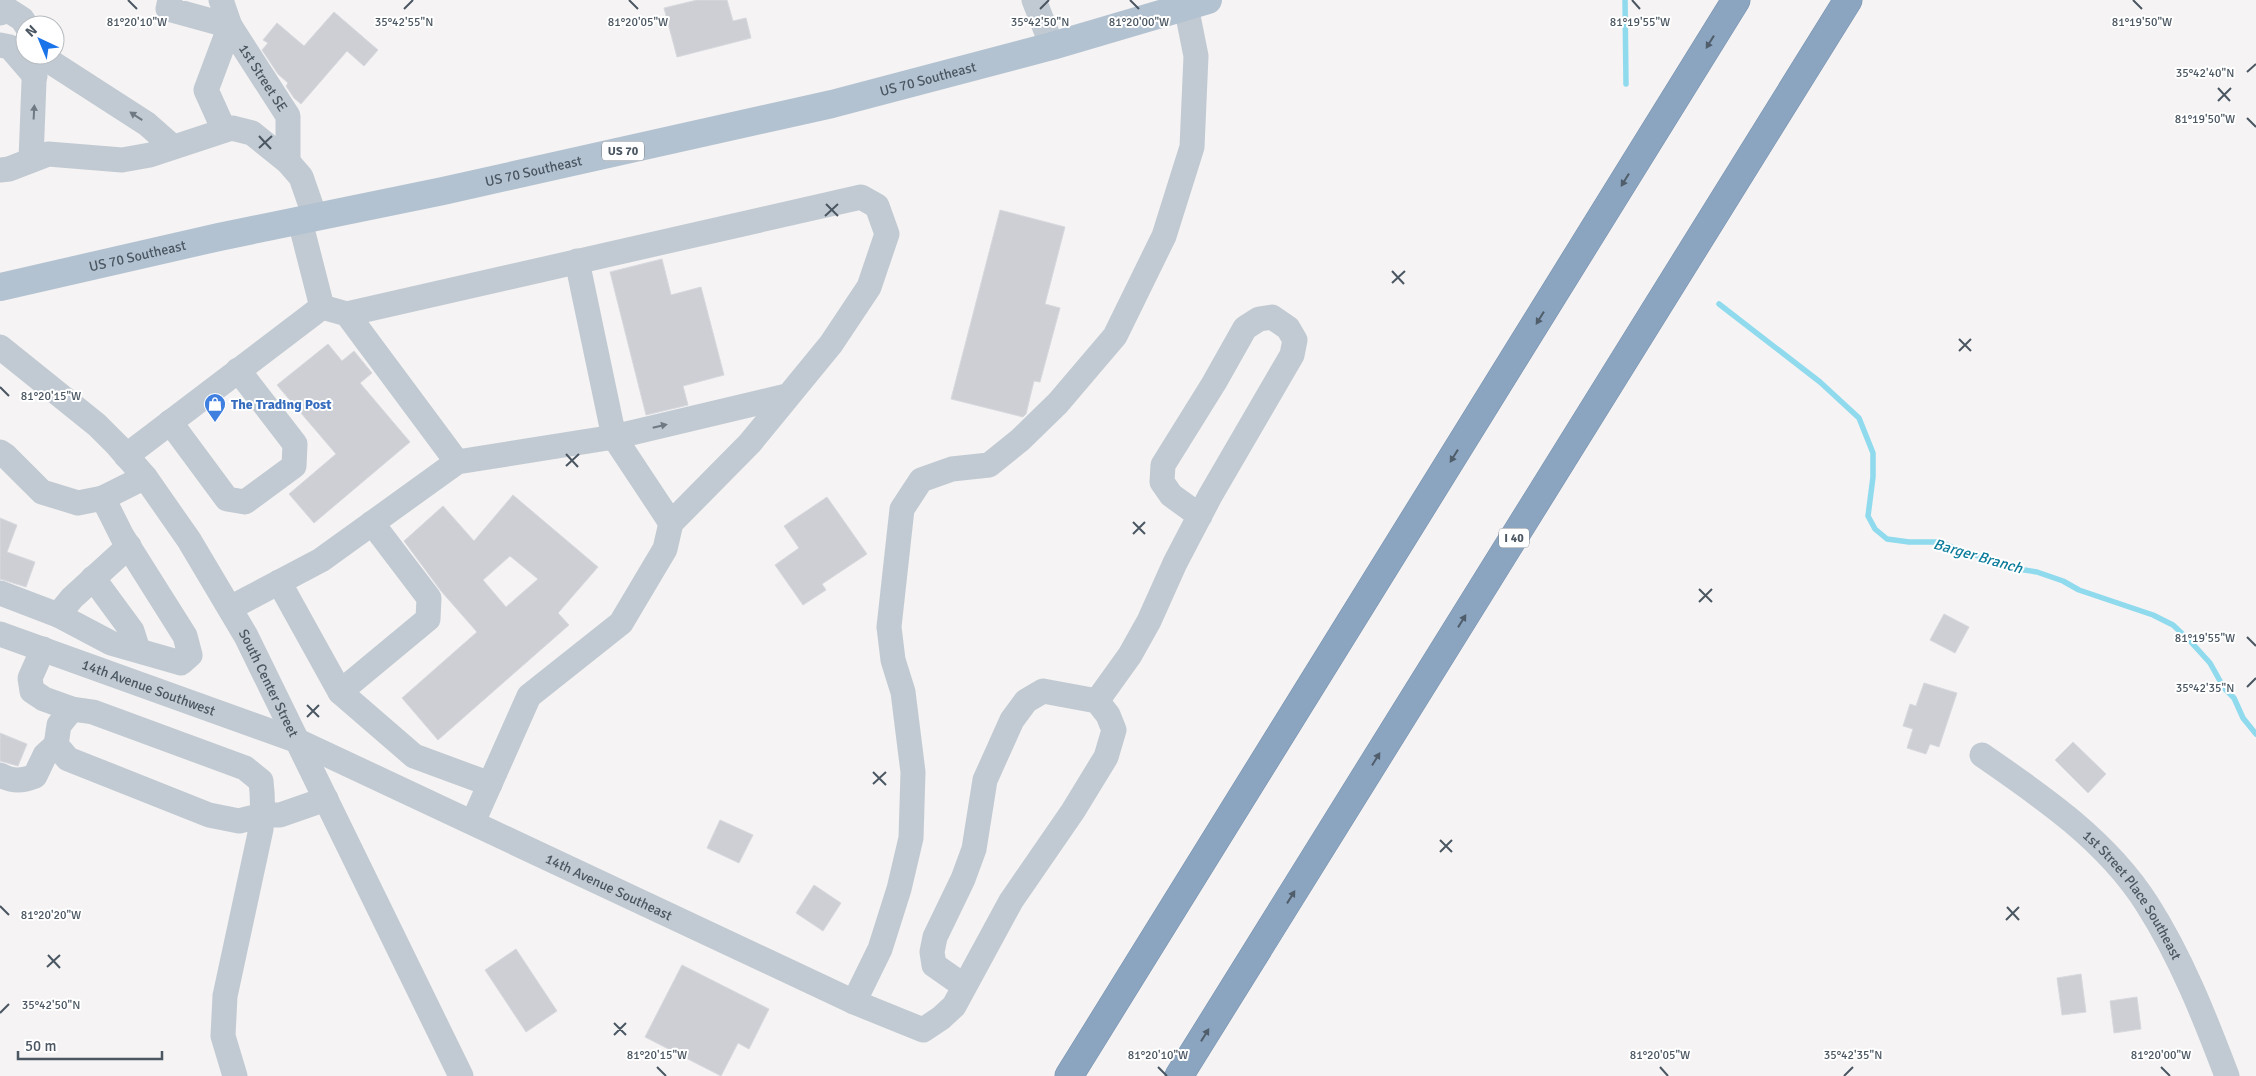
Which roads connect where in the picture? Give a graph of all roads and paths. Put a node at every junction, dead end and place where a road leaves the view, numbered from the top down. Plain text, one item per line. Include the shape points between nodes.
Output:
1 (170, 0) edge
2 (221, 0) edge
3 (1034, 0) edge
4 (1736, 0) edge
5 (1848, 0) edge
6 (1197, 3) edge
7 (0, 12) edge
8 (16, 15) edge
9 (230, 26) junction
10 (0, 45) edge
11 (1052, 46) junction
12 (15, 50) edge
13 (37, 65) edge
14 (42, 65) edge
15 (224, 130) junction
16 (173, 147) junction
17 (31, 160) junction
18 (288, 162) junction
19 (0, 170) edge
20 (307, 219) junction
21 (577, 262) junction
22 (0, 287) edge
23 (322, 307) junction
24 (347, 314) junction
25 (0, 347) edge
26 (238, 370) junction
27 (788, 396) junction
28 (170, 422) junction
29 (614, 437) junction
30 (0, 452) edge
31 (126, 456) junction
32 (457, 462) junction
33 (145, 477) junction
34 (103, 498) junction
35 (1200, 516) junction
36 (372, 523) junction
37 (671, 523) junction
38 (129, 546) junction
39 (93, 578) junction
40 (278, 582) junction
41 (0, 593) edge
42 (230, 608) junction
43 (58, 615) junction
44 (0, 634) edge
45 (43, 649) junction
46 (138, 650) junction
47 (340, 692) junction
48 (1097, 701) junction
49 (72, 709) junction
50 (298, 741) junction
51 (56, 745) junction
52 (1982, 755) dead end
53 (0, 775) edge
54 (490, 784) junction
55 (326, 799) junction
56 (263, 816) junction
57 (473, 822) junction
58 (964, 986) junction
59 (854, 1002) junction
60 (235, 1076) edge
61 (461, 1076) edge
62 (1069, 1076) edge
63 (1179, 1076) edge
64 (2227, 1076) edge

1 - 9 street via 168,9
2 - 9 street, 1st Street SE
3 - 11 street
4 -> 62 highway
63 -> 5 highway, I 40
6 - 11 main road, US 70 Southeast / US 70
6 - 59 street via 1192,147 1164,236 1115,336 1058,403 1020,440 988,465 952,469 921,480 902,509 889,627 893,660 903,692 913,772 911,838 880,949
7 - 8 street via 8,10
9 - 15 street, 1st Street SE via 206,90
9 - 18 street, 1st Street SE via 288,116
10 - 12 street
11 - 20 main road, US 70 Southeast / US 70 via 832,104
17 -> 13 street
16 -> 14 street via 147,124
15 - 16 street
15 - 18 street via 232,128 252,133
16 - 17 street via 122,160 48,154
17 - 19 street
18 - 20 street via 301,177
20 - 22 main road, US 70 Southeast / US 70
20 - 23 street
21 - 24 street
21 - 27 street via 861,197 877,206 887,234 869,287 831,344
21 - 29 street
23 - 24 street
23 - 26 street
24 - 32 street
25 - 31 street, South Center Street via 97,426
26 - 28 street
26 - 28 street via 295,444 294,466 245,502 228,499
29 -> 27 street
27 - 37 street via 750,443
28 - 31 street
29 - 32 street
29 - 37 street
30 - 34 street via 42,492 78,504
31 - 33 street, South Center Street
32 - 36 street
33 - 34 street
33 - 42 street, South Center Street via 189,540
34 - 38 street
35 - 35 street via 1292,355 1295,340 1288,328 1272,317 1258,319 1245,328 1162,465 1162,482 1170,495
35 - 48 street via 1149,621 1130,655
36 - 40 street via 321,560
36 - 47 street via 429,598 428,619
37 - 54 street via 665,549 621,622 529,696
38 - 39 street
38 - 46 street via 185,636 190,655 181,663
39 - 43 street
39 - 46 street via 132,631
40 - 42 street
40 - 47 street
41 - 43 street
42 - 50 street, South Center Street
43 - 46 street via 111,642
44 - 45 street, 14th Avenue Southwest
45 - 49 street via 30,678 32,691
45 - 50 street, 14th Avenue Southwest
47 - 54 street via 414,756
48 - 58 street via 1114,730 1106,756 1073,811 1011,901
48 - 58 street via 1044,691 1026,701 1012,720 986,780 974,849 935,937 932,952 934,965
49 - 51 street via 60,724
49 - 56 street via 93,712 245,768 261,781
50 - 55 street, South Center Street
50 - 57 street, 14th Avenue Southeast
51 - 53 street via 45,755 35,776 10,781
51 - 56 street via 68,759 210,815 239,821
52 - 64 street, 1st Street Place Southeast via 2048,800 2084,831 2147,903 2181,965
54 - 57 street
55 - 56 street via 280,815
55 - 61 street, South Center Street
56 - 60 street via 225,996 223,1036
57 - 59 street, 14th Avenue Southeast
58 - 59 street, 14th Avenue Southeast via 954,1006 923,1030

